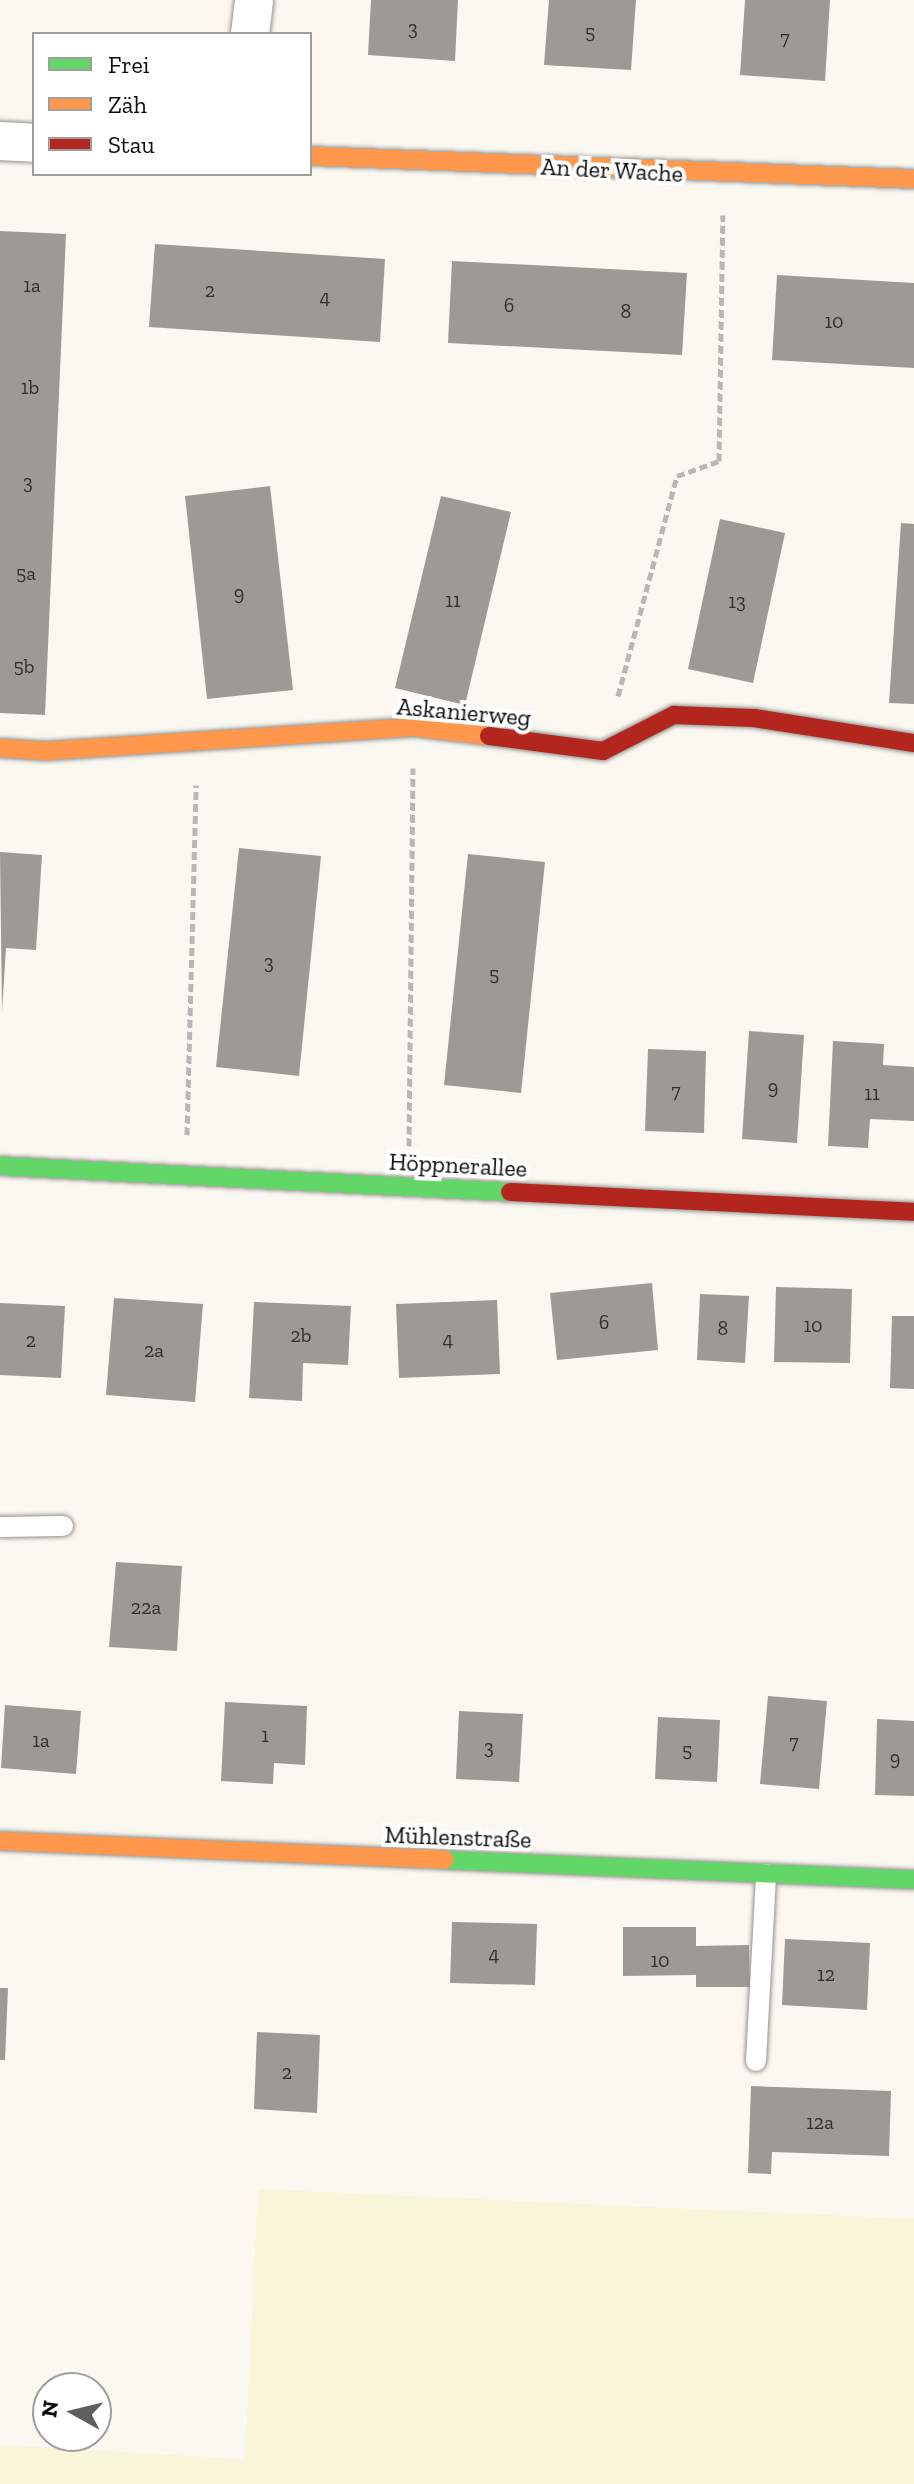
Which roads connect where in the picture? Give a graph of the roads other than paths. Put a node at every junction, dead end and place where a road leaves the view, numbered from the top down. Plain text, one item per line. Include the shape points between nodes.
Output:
1 (254, 0) edge
2 (250, 32) edge
3 (0, 141) edge
4 (32, 143) edge
5 (312, 156) edge
6 (914, 179) edge
7 (914, 743) edge
8 (0, 748) edge
9 (0, 1166) edge
10 (914, 1212) edge
11 (63, 1526) dead end
12 (0, 1527) edge
13 (0, 1841) edge
14 (766, 1874) junction
15 (914, 1880) edge
16 (756, 2061) dead end

1 - 2 street
3 - 4 street
5 - 6 street, An der Wache
7 - 8 street, Askanierweg via 754,718 674,715 603,751 414,727 198,737 45,751
9 - 10 street, Höppnerallee
11 - 12 lane
13 - 14 street, Mühlenstraße
14 - 15 street, Mühlenstraße
14 - 16 lane

